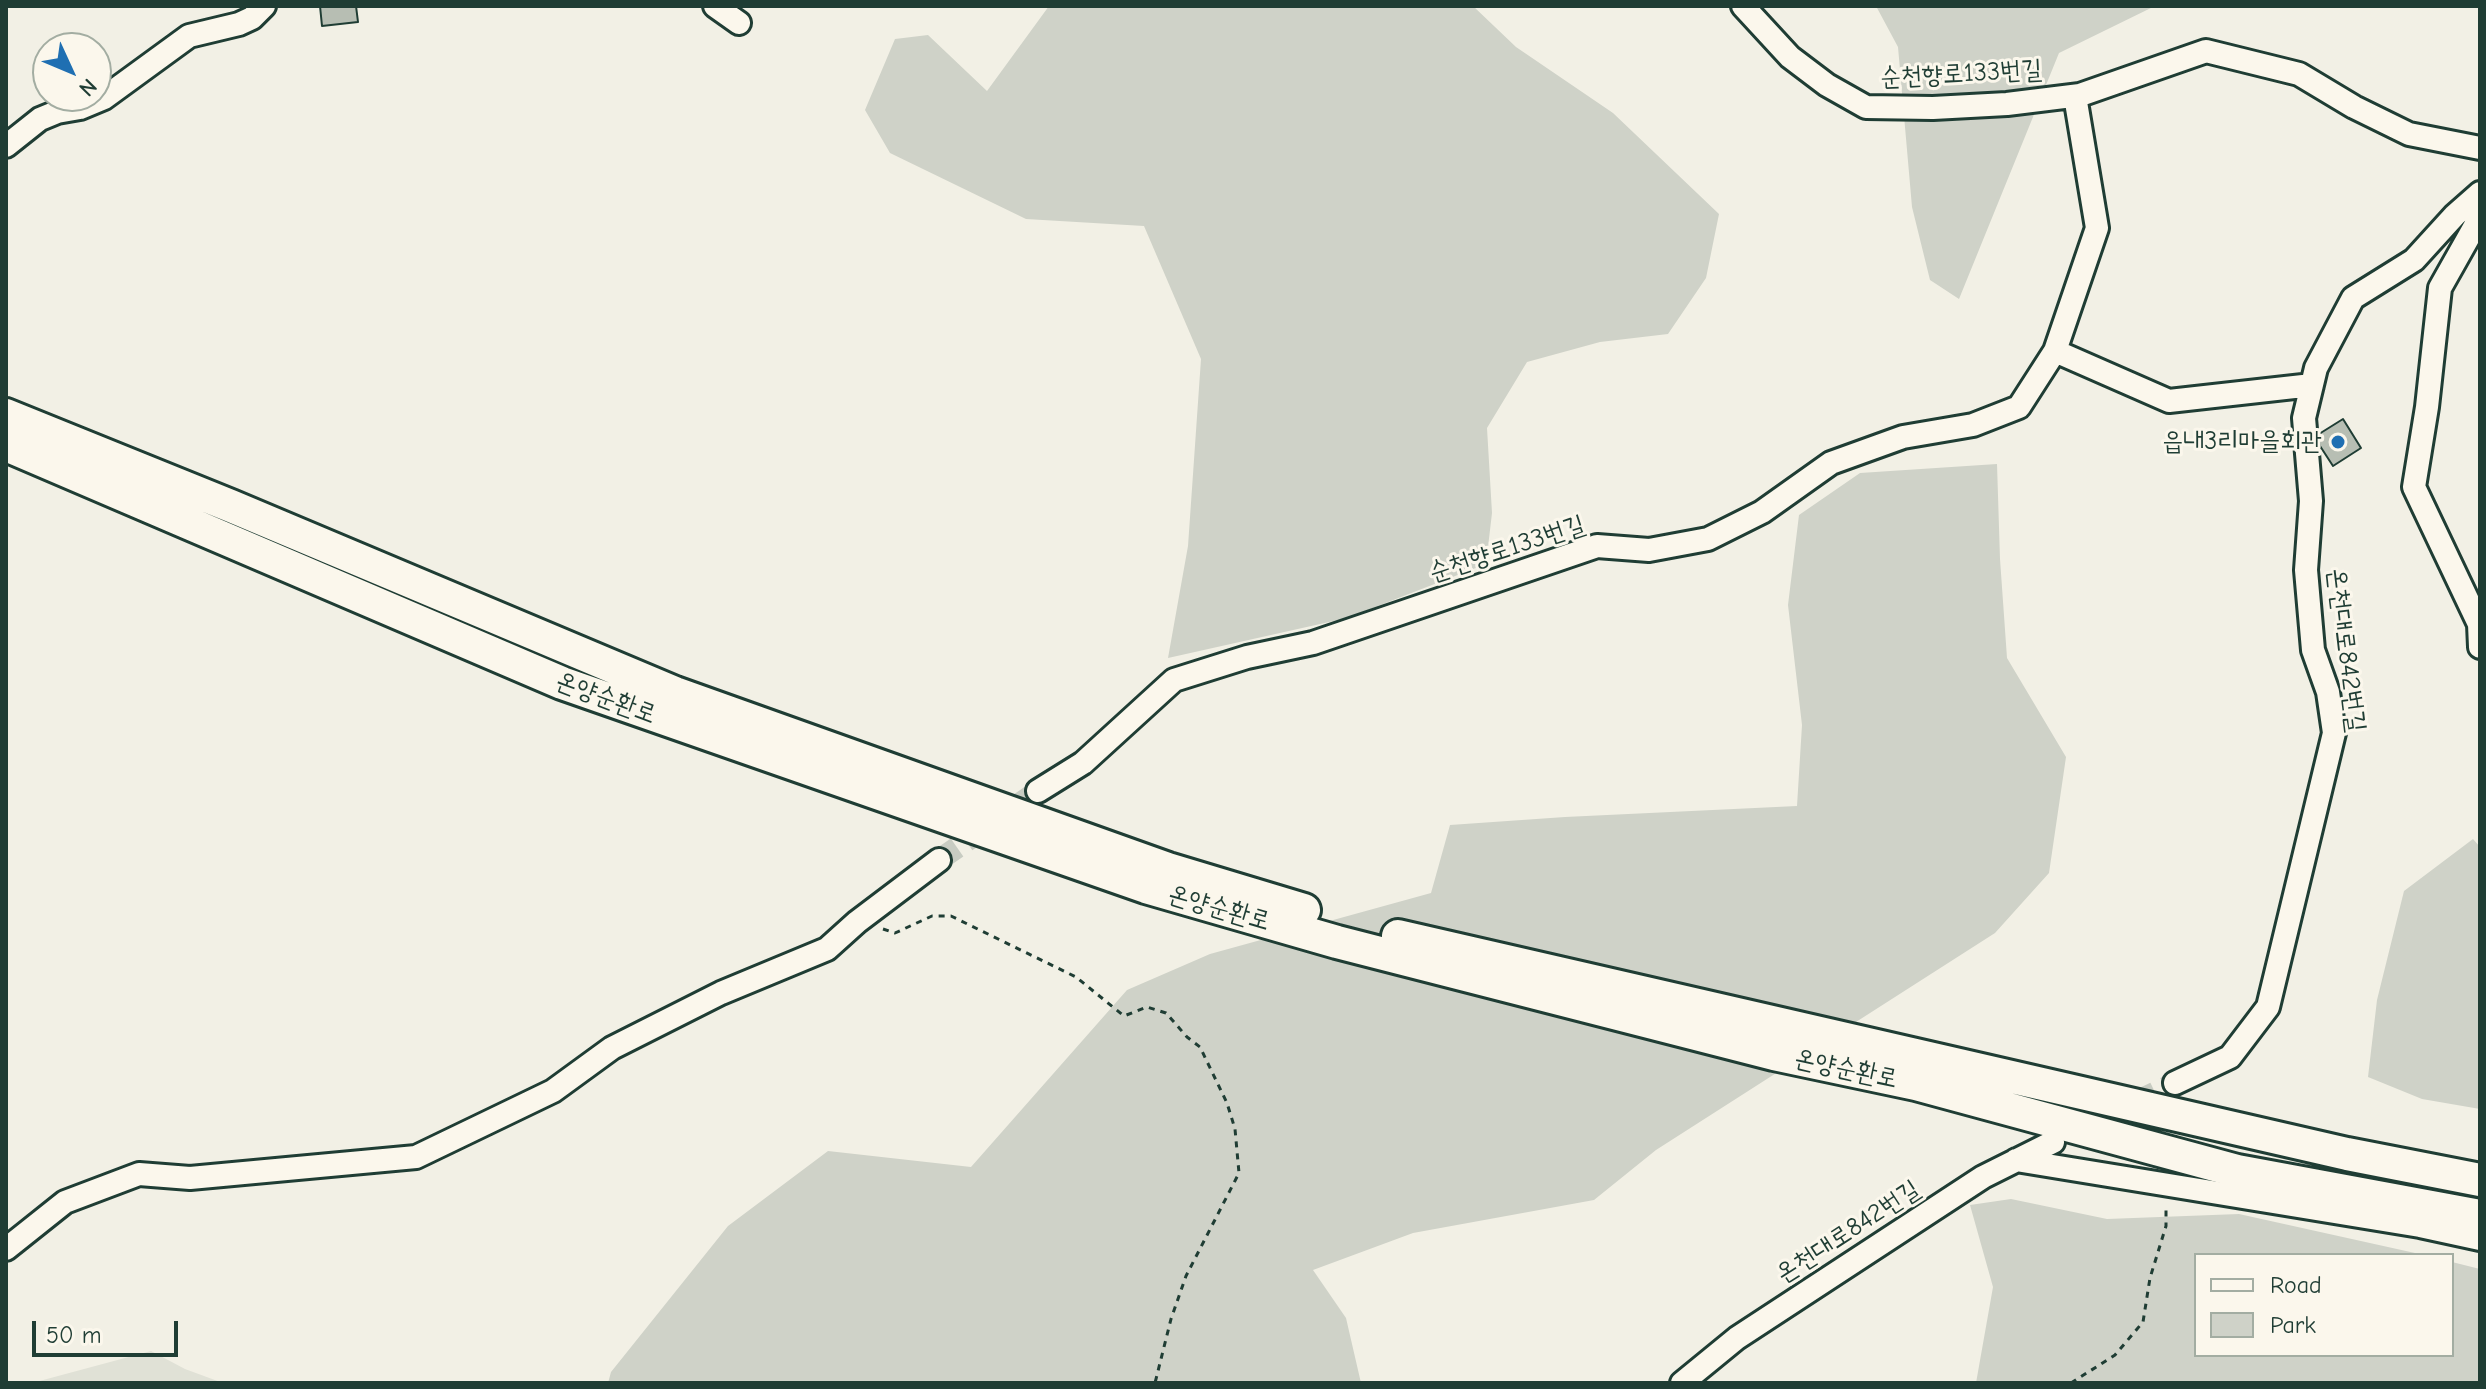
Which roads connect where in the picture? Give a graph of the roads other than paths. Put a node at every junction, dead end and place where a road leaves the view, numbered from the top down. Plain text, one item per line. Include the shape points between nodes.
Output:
1 (264, 6) edge
2 (715, 6) edge
3 (1743, 6) edge
4 (739, 23) dead end
5 (2075, 96) junction
6 (6, 146) edge
7 (2480, 148) edge
8 (2480, 193) edge
9 (2480, 217) edge
10 (2055, 351) junction
11 (2312, 385) junction
12 (6, 415) edge
13 (6, 445) edge
14 (2480, 645) edge
15 (1038, 791) tunnel mouth
16 (939, 860) tunnel mouth
17 (2175, 1083) tunnel mouth
18 (2053, 1142) tunnel mouth
19 (2016, 1160) junction
20 (2480, 1180) edge
21 (2480, 1216) edge
22 (2480, 1239) edge
23 (6, 1249) edge
24 (1682, 1383) edge

1 - 6 street via 239,24 189,36 104,98 40,119
2 - 4 street
3 - 5 street, 순천향로133번길 via 1790,57 1866,107 1933,108
5 - 7 street, 순천향로133번길 via 2206,51 2299,74 2409,134
5 - 10 street, 순천향로133번길 via 2097,228
8 - 11 street, 온천대로842번길 via 2414,260 2353,298
9 - 14 street via 2440,288 2414,487 2479,624
10 - 11 street via 2169,401
10 - 15 street, 순천향로133번길 via 2019,407 1973,425 1903,437 1831,463 1762,512 1708,539 1649,550 1597,546 1313,643 1174,680 1083,763
11 - 17 street, 온천대로842번길 via 2304,418 2311,501 2306,570 2313,650 2328,692 2334,733 2268,1007 2230,1057
12 - 20 highway, 온양순환로 via 675,693 1168,869 1368,929
13 - 21 highway, 온양순환로 via 562,683 1146,887 1380,954 1774,1054 1916,1084 2237,1171
16 - 23 street via 827,949 693,1007 612,1048 553,1091 416,1157 190,1178 139,1174 65,1202
18 - 19 street, 온천대로842번길
19 - 22 street
19 - 24 street, 온천대로842번길 via 1737,1338

